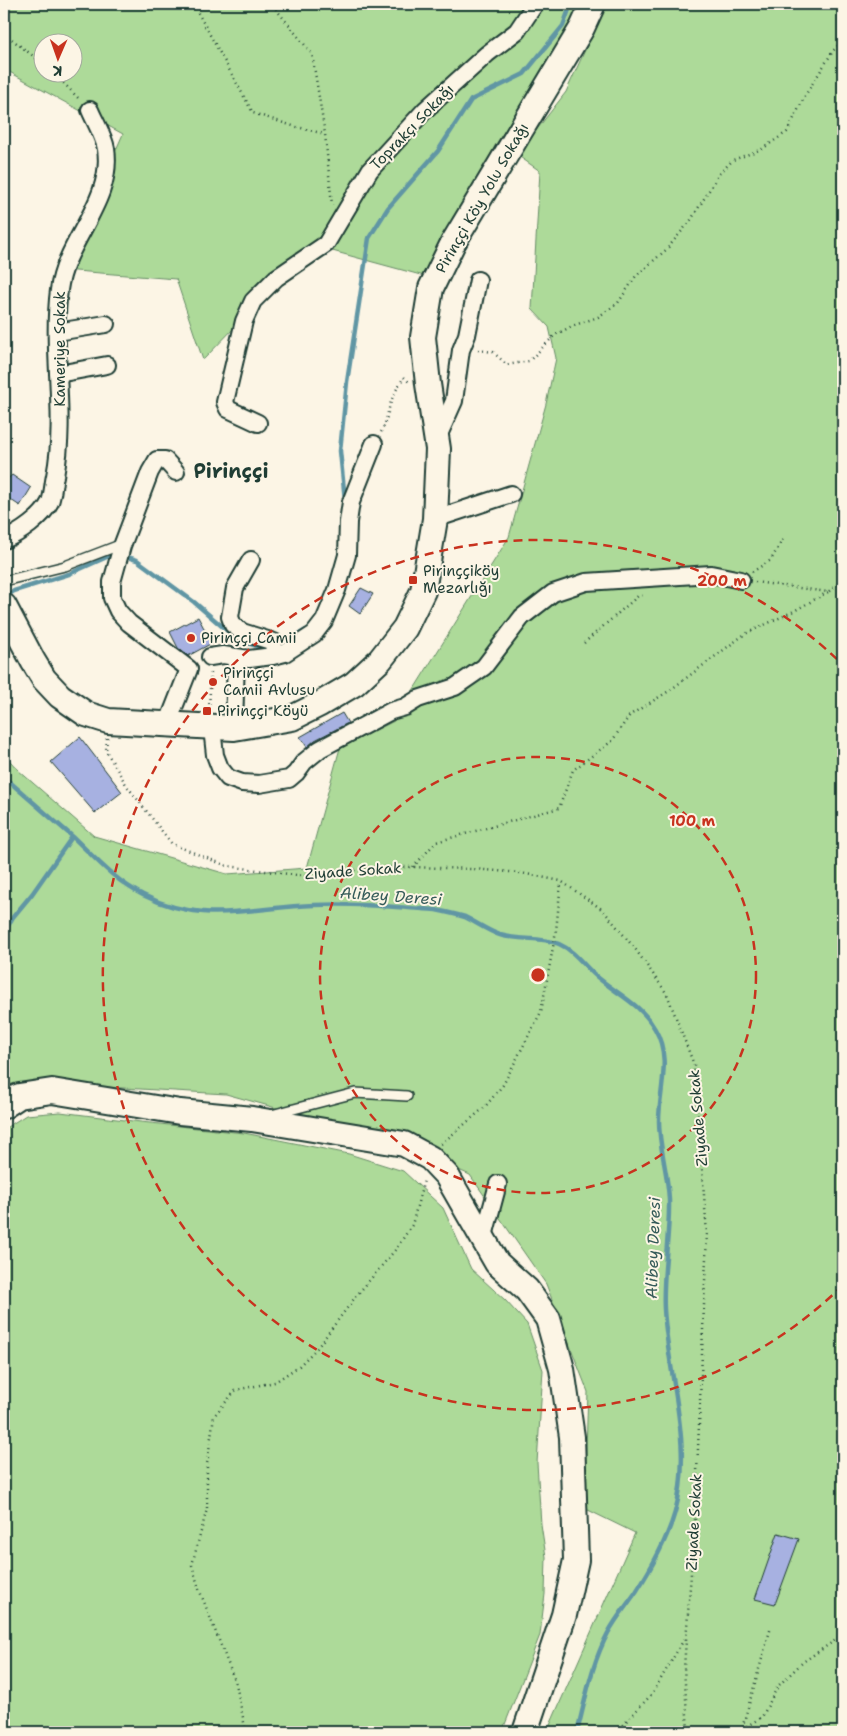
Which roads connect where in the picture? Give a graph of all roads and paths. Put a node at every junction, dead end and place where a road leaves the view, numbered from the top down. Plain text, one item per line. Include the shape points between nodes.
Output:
1 (193, 4) edge
2 (275, 4) edge
3 (535, 4) edge
4 (593, 4) edge
5 (4, 33) edge
6 (843, 40) edge
7 (32, 55) edge
8 (63, 82) edge
9 (90, 110) joint
10 (325, 134) junction
11 (334, 232) junction
12 (478, 280) dead end
13 (106, 324) dead end
14 (58, 332) junction
15 (461, 350) junction
16 (107, 365) dead end
17 (58, 374) junction
18 (430, 397) junction
19 (258, 423) dead end
20 (437, 441) junction
21 (374, 444) joint
22 (176, 472) dead end
23 (511, 494) dead end
24 (435, 519) junction
25 (4, 540) edge
26 (122, 546) junction
27 (251, 560) dead end
28 (741, 580) joint
29 (843, 580) edge
30 (4, 581) edge
31 (828, 592) junction
32 (4, 607) edge
33 (273, 656) junction
34 (236, 657) junction
35 (203, 664) junction
36 (108, 721) junction
37 (167, 725) junction
38 (218, 728) junction
39 (413, 868) junction
40 (561, 881) junction
41 (408, 1096) dead end
42 (4, 1106) edge
43 (252, 1120) junction
44 (430, 1158) junction
45 (498, 1184) dead end
46 (484, 1240) junction
47 (771, 1627) dead end
48 (687, 1634) junction
49 (843, 1635) edge
50 (742, 1731) edge
51 (246, 1732) edge
52 (525, 1732) edge
53 (616, 1732) edge
54 (688, 1732) edge

1 - 10 path via 253,113
2 - 10 path via 312,54
3 - 11 street, Toprakçı Sokağı via 517,31 425,110 370,170
4 - 18 main road, Pirinççi Köy Yolu Sokağı via 582,28 453,243 431,288 423,337
5 - 7 path
6 - 15 path via 806,94 787,132 762,149 733,160 719,174 691,220 667,249 636,276 618,303 598,317 555,334 528,361 507,365 493,352
8 - 9 path
9 - 14 street, Kameriye Sokak via 106,148 106,172 98,199 64,267 59,289
10 - 11 path
11 - 19 street, Toprakçı Sokağı via 326,244 276,278 253,301 244,322 225,402 228,409
12 - 15 street
13 - 14 street
14 - 17 street, Kameriye Sokak
15 - 20 street via 454,401
16 - 17 street
17 - 25 street, Kameriye Sokak via 60,432 50,502 35,520
18 - 20 main road, Pirinççi Köy Yolu Sokağı
18 - 21 path via 404,377 391,402 386,424
20 - 24 main road, Pirinççi Köy Yolu Sokağı
21 - 33 street via 351,502 347,555 324,621 314,634
22 - 26 street via 165,460 157,460
23 - 24 street
24 - 38 main road, Pirinççi Köy Yolu Sokağı via 423,591 405,628 380,660 354,684 292,718
26 - 30 lane via 65,566
26 - 35 street via 112,582 112,598 118,611 129,623
27 - 33 street via 235,588 230,617 233,625 242,632 274,642
28 - 31 path
28 - 38 street via 711,574 586,582 553,593 522,617 484,667 455,687 391,711 320,749 289,779 259,784 228,778 215,755
29 - 31 path
31 - 39 path via 745,634 669,691 630,715 612,741 573,770 559,808 436,842
32 - 36 main road, Pirinççi Köy Yolu Sokağı via 44,679 60,696 86,714
33 - 34 street
34 - 35 street via 222,655
34 - 38 street
35 - 37 street
35 - 38 path
36 - 37 main road, Pirinççi Köy Yolu Sokağı
36 - 39 path, Ziyade Sokak via 106,751 127,786 172,844 226,866 304,876 378,867
37 - 38 main road, Pirinççi Köy Yolu Sokağı
39 - 40 path, Ziyade Sokak via 521,873
40 - 44 path via 556,932 541,1012 504,1085
40 - 48 path, Ziyade Sokak via 603,910 636,950 667,994 694,1065 707,1234
41 - 43 lane via 355,1093
42 - 43 main road via 19,1096 52,1091
43 - 44 main road via 404,1144
44 - 46 main road via 447,1176
44 - 51 path via 412,1225 317,1348 299,1366 275,1382 236,1390 214,1416 207,1464 207,1510 192,1565 236,1684
45 - 46 street
46 - 52 main road via 497,1263 527,1290 548,1319 562,1369 572,1437 576,1560 564,1615
47 - 50 path
48 - 53 path via 652,1694
48 - 54 path, Ziyade Sokak via 684,1667
49 - 50 path via 803,1662 778,1686 762,1717

